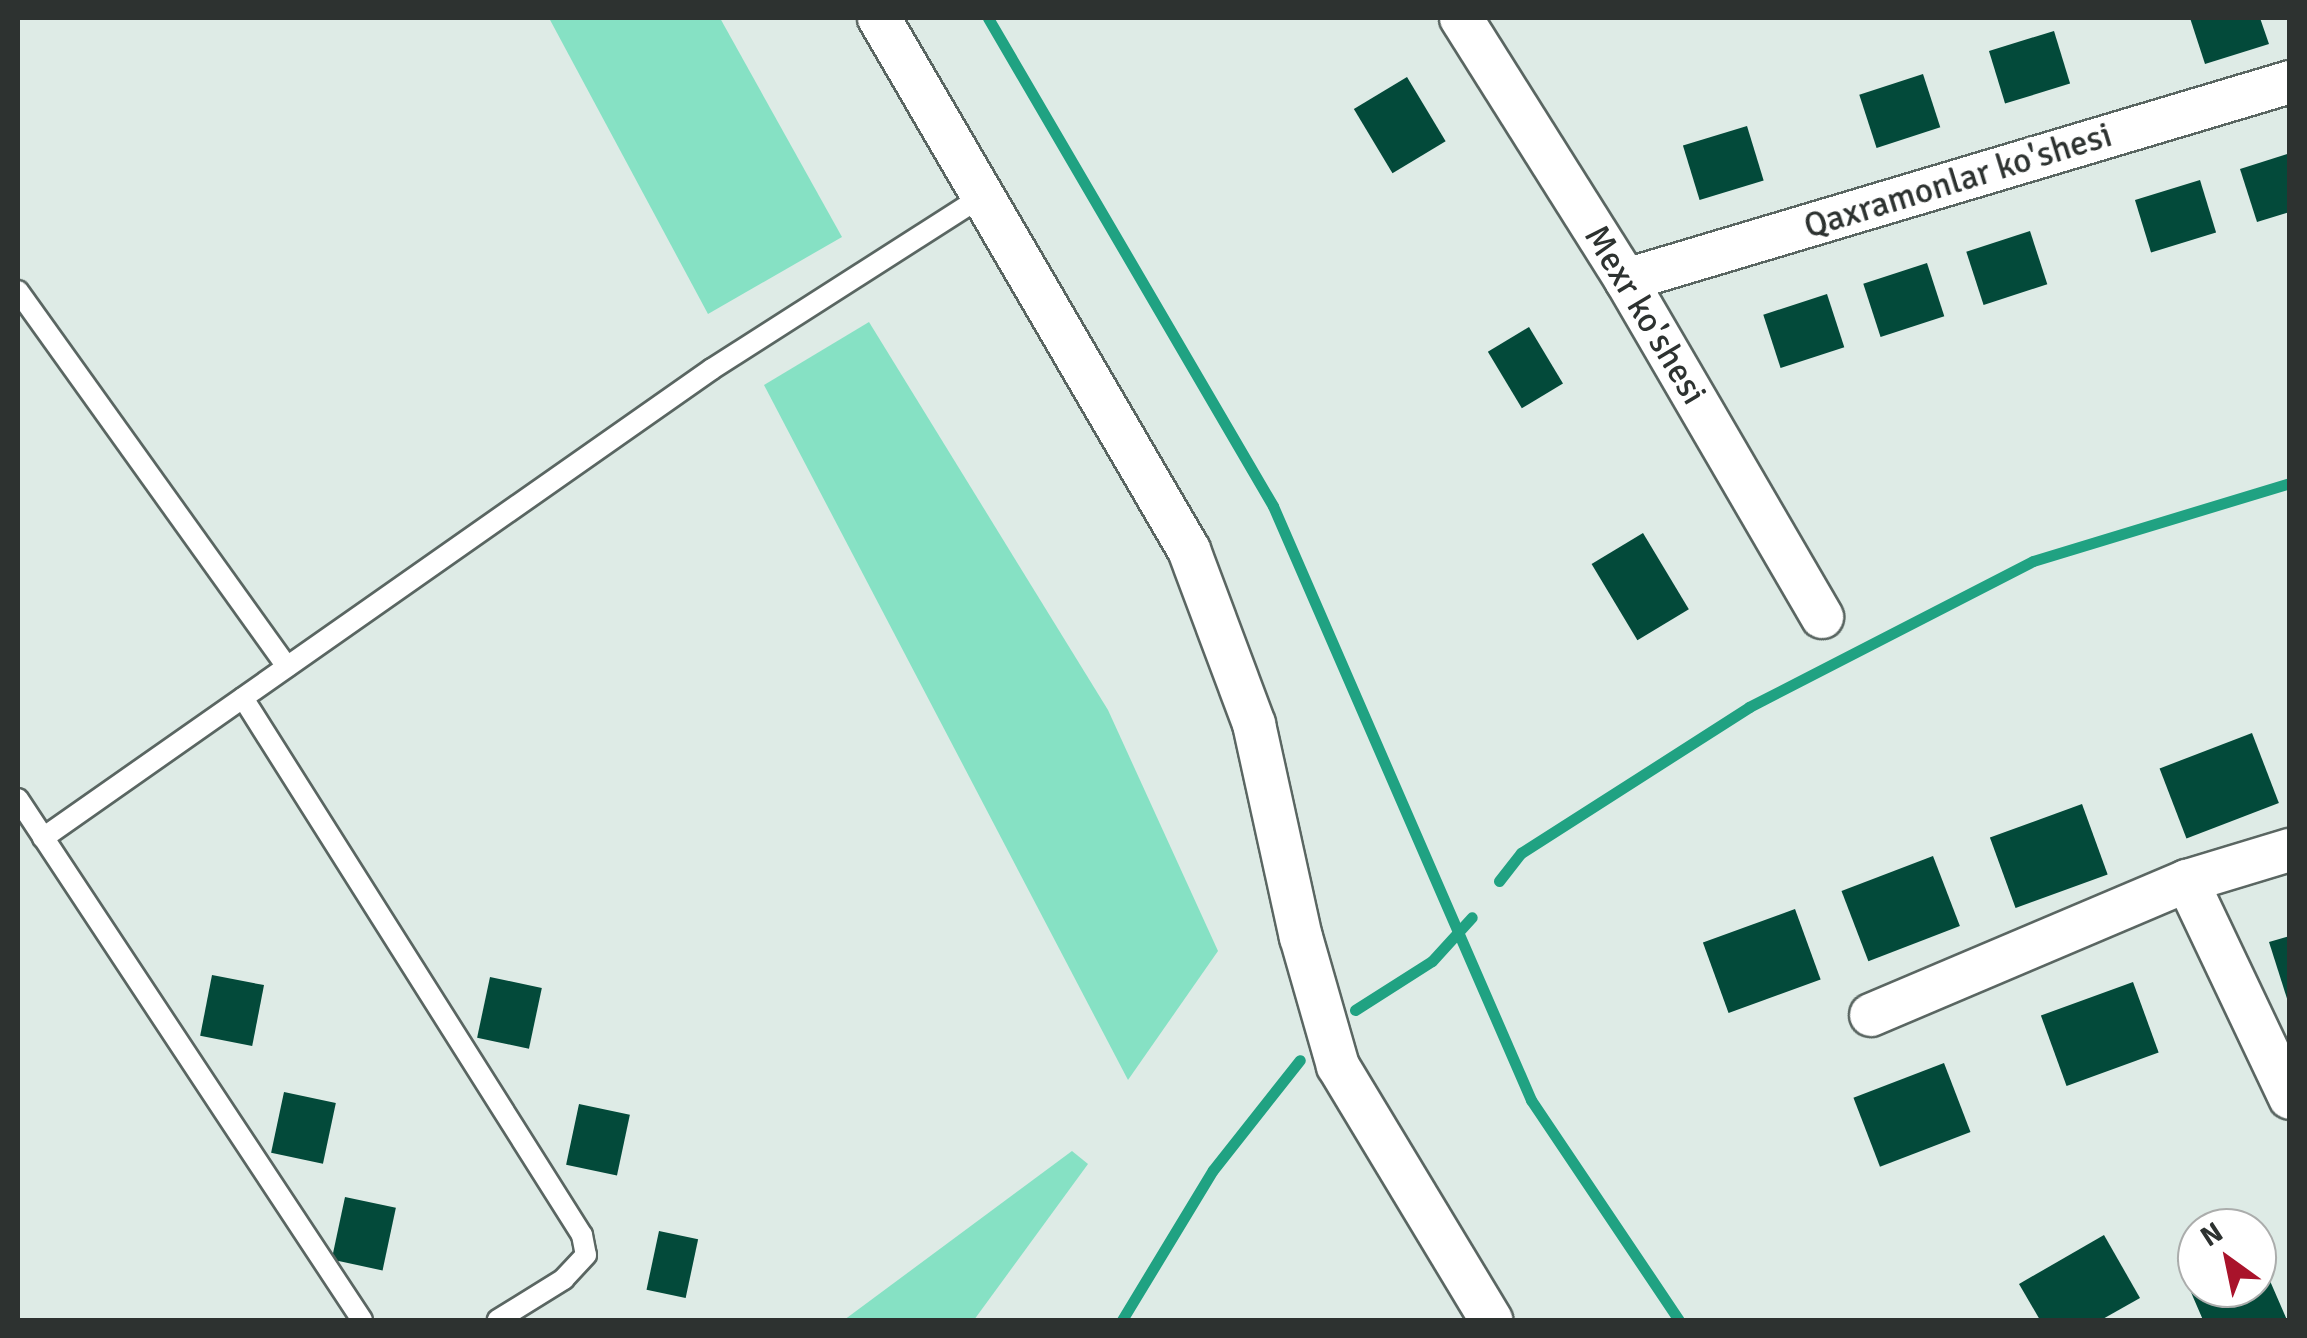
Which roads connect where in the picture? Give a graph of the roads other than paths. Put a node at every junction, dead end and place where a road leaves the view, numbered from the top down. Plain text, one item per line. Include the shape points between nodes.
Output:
1 (879, 18) edge
2 (1461, 18) edge
3 (2290, 82) edge
4 (984, 195) junction
5 (1626, 280) junction
6 (18, 291) edge
7 (36, 316) junction
8 (18, 328) edge
9 (1822, 616) dead end
10 (287, 668) junction
11 (243, 698) junction
12 (18, 799) edge
13 (43, 838) junction
14 (2290, 850) edge
15 (2187, 881) junction
16 (1871, 1015) dead end
17 (2290, 1098) edge
18 (362, 1320) edge
19 (498, 1320) edge
20 (1491, 1320) edge

1 - 4 street
2 - 5 street, Mexr ko'shesi
3 - 5 street, Qaxramonlar ko'shesi
4 - 10 lane via 712,369
4 - 20 street via 1189,550 1254,724 1300,937 1338,1066
5 - 9 street, Mexr ko'shesi
6 - 7 lane
7 - 8 lane
7 - 10 lane
10 - 11 lane
11 - 13 lane
11 - 19 lane via 582,1235 586,1255 564,1279
12 - 13 lane
13 - 18 lane
14 - 15 street
15 - 16 street
15 - 17 street

